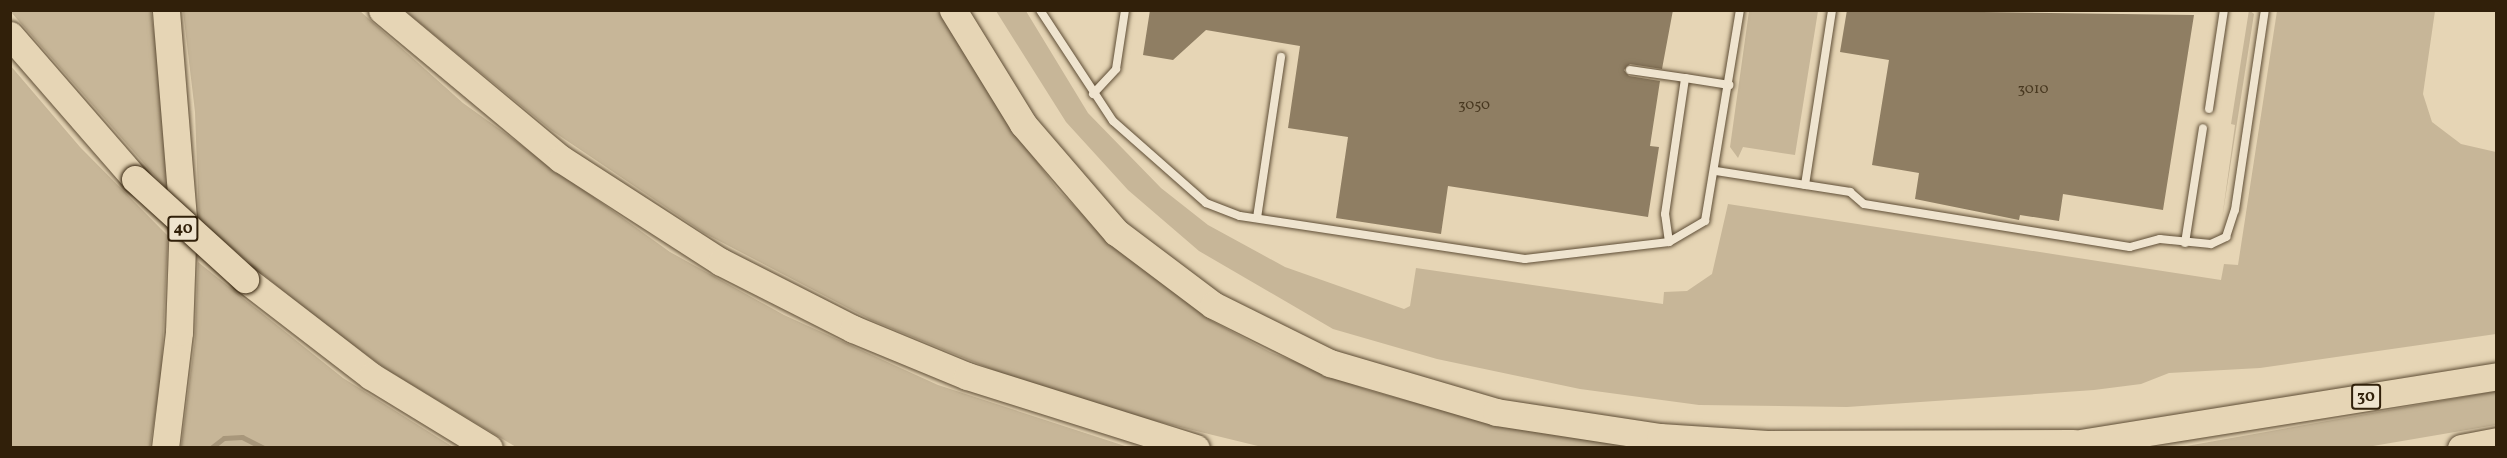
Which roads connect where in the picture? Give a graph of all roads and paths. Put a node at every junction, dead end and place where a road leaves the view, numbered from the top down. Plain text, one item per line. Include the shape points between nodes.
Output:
1 (166, 10) edge
2 (382, 10) edge
3 (953, 10) edge
4 (1040, 10) edge
5 (1125, 10) edge
6 (1740, 10) edge
7 (1832, 10) edge
8 (2224, 10) edge
9 (2265, 10) edge
10 (10, 35) edge
11 (1281, 57) dead end
12 (1630, 70) dead end
13 (1685, 78) junction
14 (1729, 85) junction
15 (1093, 94) junction
16 (2209, 109) dead end
17 (2203, 128) dead end
18 (1716, 171) junction
19 (1805, 185) junction
20 (1257, 218) junction
21 (1669, 242) junction
22 (2185, 243) junction
23 (2496, 376) edge
24 (2496, 441) edge
25 (2066, 446) edge
26 (165, 447) edge
27 (489, 447) edge
28 (1196, 447) edge
29 (2461, 447) edge

1 - 26 highway, 40 via 183,229 179,332
2 - 28 highway via 561,159 721,262 854,328 967,376
3 - 25 highway via 1023,124 1116,231 1213,305 1330,363 1496,412 1643,435 1767,444
4 - 15 lane
5 - 15 lane via 1116,69
6 - 14 lane
7 - 19 lane
8 - 16 lane
9 - 22 lane via 2232,221 2218,242
10 - 27 highway, bridge via 135,179 245,279 371,376
11 - 20 lane
12 - 13 lane
13 - 14 lane
13 - 21 lane via 1665,214
14 - 18 lane
15 - 20 lane via 1136,146 1195,196 1221,211
17 - 22 lane
18 - 19 lane
18 - 21 lane via 1704,221
19 - 22 lane via 1850,192 1864,204 2130,247 2160,239
20 - 21 lane via 1525,259
23 - 25 highway, 30
24 - 29 highway

